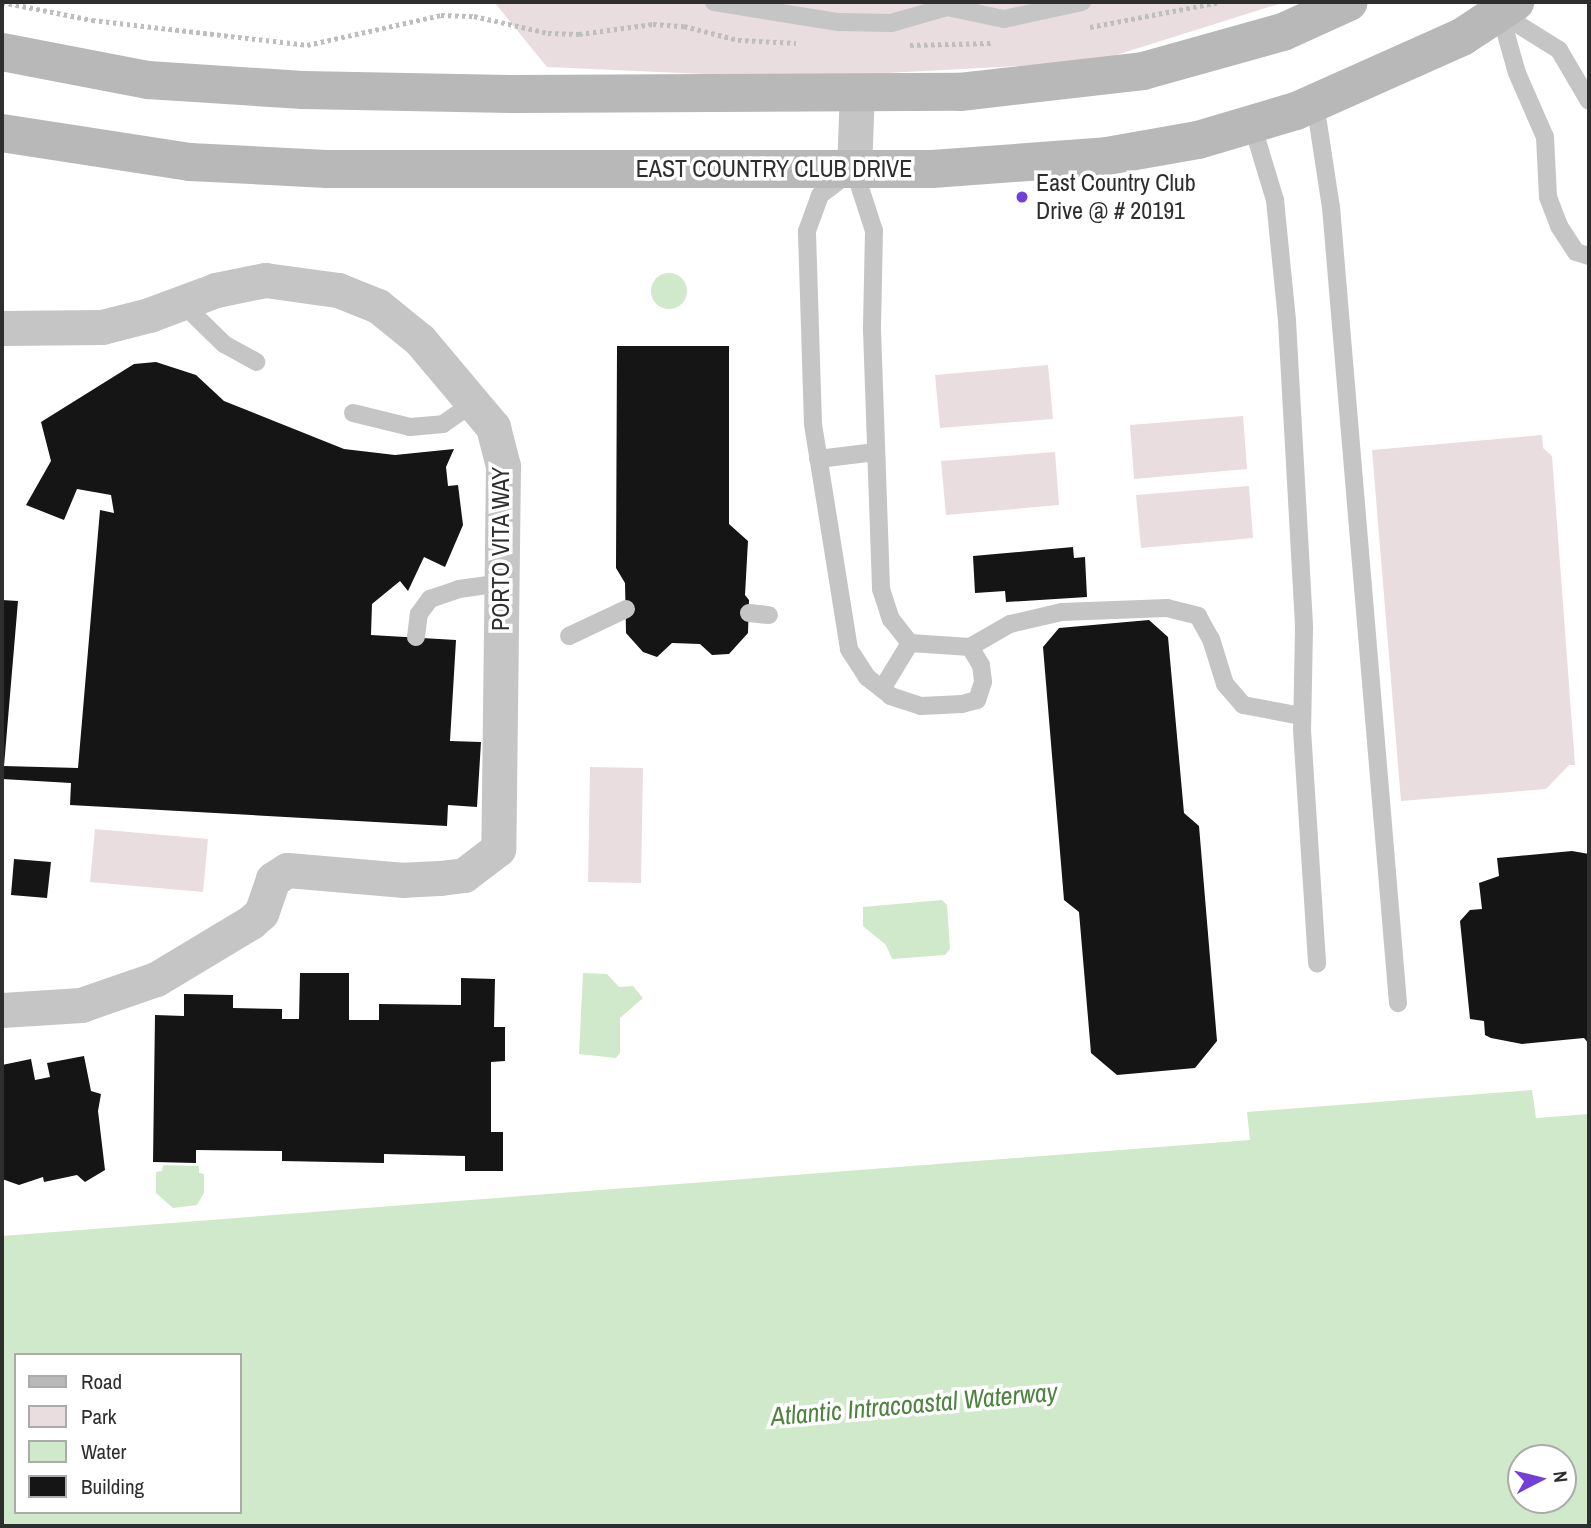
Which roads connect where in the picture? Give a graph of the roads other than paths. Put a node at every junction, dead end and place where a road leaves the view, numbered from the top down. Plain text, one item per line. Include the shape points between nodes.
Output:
1 (714, 2) edge
2 (1082, 2) edge
3 (1349, 2) edge
4 (1503, 5) edge
5 (2, 52) edge
6 (857, 91) junction
7 (1589, 101) edge
8 (1315, 103) junction
9 (1252, 124) junction
10 (2, 133) edge
11 (854, 169) junction
12 (1589, 256) edge
13 (182, 303) junction
14 (2, 328) edge
15 (256, 362) dead end
16 (473, 403) junction
17 (353, 413) dead end
18 (876, 452) junction
19 (818, 459) junction
20 (502, 583) junction
21 (626, 609) dead end
22 (749, 613) dead end
23 (769, 615) dead end
24 (569, 636) dead end
25 (416, 637) dead end
26 (910, 643) junction
27 (970, 647) junction
28 (882, 689) junction
29 (1302, 716) junction
30 (1317, 964) dead end
31 (1398, 1003) dead end
32 (2, 1010) edge

1 - 2 lane via 825,20 891,23 947,7 1003,19
3 - 6 street via 1283,33 1143,71 960,92
4 - 7 lane via 1559,51
4 - 8 street, EAST COUNTRY CLUB DRIVE via 1462,37
4 - 12 lane via 1517,73 1545,137 1548,197 1576,252
5 - 6 street via 148,80 303,90 516,94
6 - 11 street
8 - 9 street, EAST COUNTRY CLUB DRIVE
8 - 31 lane via 1336,257
9 - 11 street, EAST COUNTRY CLUB DRIVE via 1198,140 1107,156 932,169
9 - 29 lane via 1275,200 1287,321 1304,629
10 - 11 street, EAST COUNTRY CLUB DRIVE via 190,162 327,169
11 - 18 lane via 874,231
11 - 19 lane via 820,195 807,231
13 - 14 street, PORTO VITA WAY via 102,327
13 - 15 lane via 224,344
13 - 16 street, PORTO VITA WAY via 265,280 338,290 378,306 420,340
16 - 17 lane via 443,424 410,427
16 - 20 street, PORTO VITA WAY via 493,427 501,447
18 - 19 lane
18 - 26 lane via 881,589 891,619
19 - 28 lane via 849,649 867,677
20 - 25 lane via 430,599 419,614
20 - 32 street, PORTO VITA WAY via 498,849 464,876 404,880 287,870 273,879 261,914 156,979 81,1005
21 - 24 lane
22 - 23 lane
26 - 27 lane
26 - 28 lane
27 - 28 lane via 981,665 978,700 921,706
27 - 29 lane via 1010,624 1062,612 1167,608 1198,616 1225,684 1242,705
29 - 30 lane

